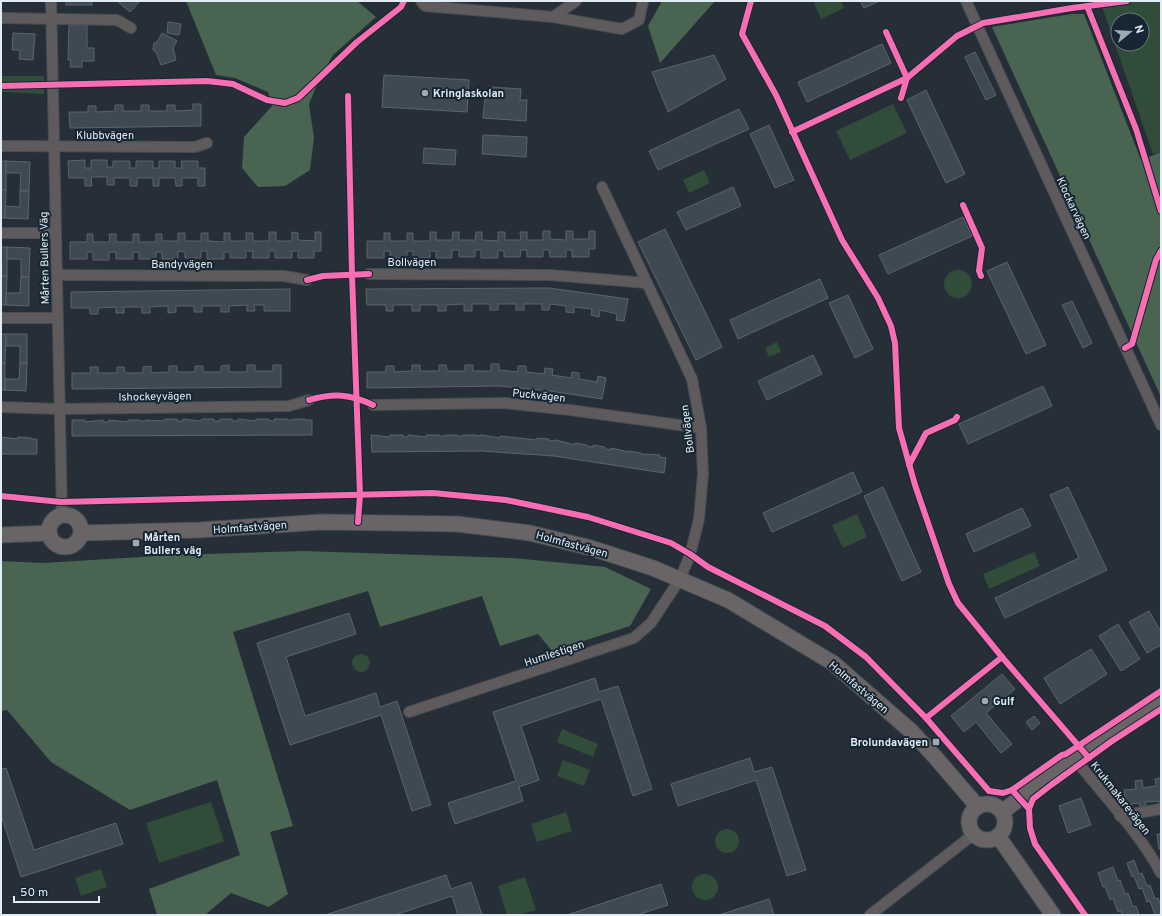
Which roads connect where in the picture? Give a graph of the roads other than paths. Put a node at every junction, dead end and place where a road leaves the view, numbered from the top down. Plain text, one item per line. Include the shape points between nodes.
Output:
1 (51, 1) edge
2 (422, 1) edge
3 (576, 1) edge
4 (643, 1) edge
5 (966, 1) edge
6 (553, 17) junction
7 (1, 18) edge
8 (51, 20) junction
9 (131, 28) dead end
10 (207, 143) dead end
11 (1, 146) edge
12 (54, 147) junction
13 (602, 187) dead end
14 (1, 232) edge
15 (56, 234) junction
16 (369, 274) dead end
17 (57, 276) junction
18 (307, 280) dead end
19 (647, 283) junction
20 (1, 318) edge
21 (57, 318) junction
22 (308, 400) dead end
23 (373, 405) dead end
24 (1, 407) edge
25 (59, 409) junction
26 (1161, 425) edge
27 (701, 428) junction
28 (62, 515) junction
29 (49, 533) junction
30 (81, 533) junction
31 (1, 535) edge
32 (680, 579) junction
33 (1161, 700) edge
34 (409, 712) dead end
35 (1075, 759) junction
36 (978, 807) junction
37 (1161, 809) edge
38 (1002, 812) junction
39 (1120, 816) junction
40 (974, 834) junction
41 (998, 836) junction
42 (1157, 857) edge
43 (1161, 873) edge
44 (870, 915) edge
45 (1053, 915) edge

1 - 8 street, Mårten Bullers Väg
2 - 6 street via 425,6
3 - 6 street
4 - 6 street via 639,20 622,29
5 - 26 street, Klockarvägen
7 - 8 street
8 - 9 street via 118,20
8 - 12 street, Mårten Bullers Väg
10 - 12 street, Klubbvägen via 195,147
11 - 12 street, Klubbvägen
12 - 15 street, Mårten Bullers Väg
13 - 19 street, Bollvägen
14 - 15 street
15 - 17 street, Mårten Bullers Väg
16 - 19 street, Bollvägen via 550,275
17 - 18 street, Bandyvägen via 284,276
17 - 21 street, Mårten Bullers Väg
19 - 27 street, Bollvägen via 692,379
20 - 21 street
21 - 25 street, Mårten Bullers Väg
22 - 25 street, Ishockeyvägen via 289,406
23 - 27 street, Puckvägen via 504,403
24 - 25 street, Ishockeyvägen
25 - 28 street, Mårten Bullers Väg
27 - 32 street, Bollvägen via 703,474 699,519 690,555
28 - 29 street via 51,524
28 - 30 street via 76,520
29 - 30 street via 55,543 65,547 75,543
29 - 31 street
30 - 32 street, Holmfastvägen via 199,530 322,522 456,524 530,533 591,548
32 - 34 street, Humlestigen via 652,623 634,638
32 - 36 street, Holmfastvägen via 728,600 833,663 912,732
33 - 35 street
35 - 38 street
35 - 39 street, Krukmakarevägen
36 - 38 street via 990,805
36 - 40 street via 970,820
37 - 39 street
38 - 41 street via 1005,825
39 - 42 street, Krukmakarevägen
40 - 41 street via 980,839 987,840
40 - 44 street
41 - 45 street
42 - 43 street, Krukmakarevägen

